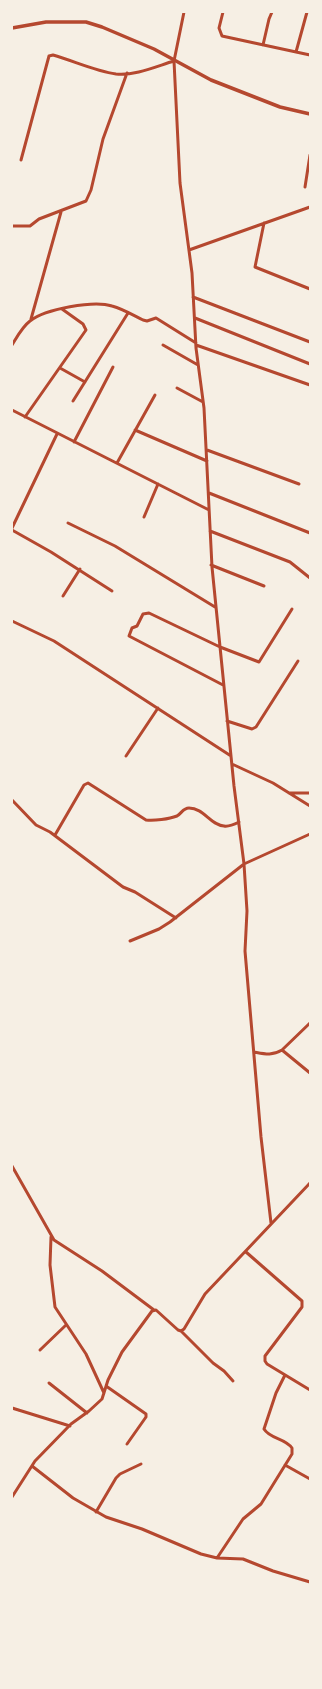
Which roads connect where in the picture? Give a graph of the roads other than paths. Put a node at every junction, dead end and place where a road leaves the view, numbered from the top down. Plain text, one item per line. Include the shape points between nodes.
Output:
1 (184, 12) edge
2 (223, 12) edge
3 (272, 12) edge
4 (307, 12) edge
5 (12, 28) edge
6 (263, 45) junction
7 (296, 52) junction
8 (310, 55) edge
9 (174, 61) junction
10 (127, 73) junction
11 (310, 114) edge
12 (310, 155) edge
13 (21, 160) dead end
14 (305, 188) dead end
15 (310, 206) edge
16 (61, 212) junction
17 (264, 223) junction
18 (12, 226) edge
19 (189, 250) junction
20 (310, 290) edge
21 (193, 297) junction
22 (62, 309) junction
23 (128, 313) junction
24 (194, 318) junction
25 (31, 319) junction
26 (310, 342) edge
27 (196, 344) junction
28 (12, 345) edge
29 (163, 346) dead end
30 (310, 364) edge
31 (198, 365) junction
32 (113, 367) dead end
33 (60, 368) junction
34 (85, 382) junction
35 (310, 385) edge
36 (177, 388) dead end
37 (155, 395) dead end
38 (73, 400) dead end
39 (203, 402) junction
40 (12, 410) edge
41 (25, 417) junction
42 (135, 430) junction
43 (57, 434) junction
44 (74, 442) junction
45 (207, 450) junction
46 (207, 461) junction
47 (117, 463) junction
48 (158, 484) junction
49 (298, 484) dead end
50 (209, 493) junction
51 (209, 510) junction
52 (144, 517) dead end
53 (68, 523) dead end
54 (12, 529) edge
55 (210, 531) junction
56 (310, 533) edge
57 (212, 565) junction
58 (80, 569) junction
59 (310, 578) edge
60 (264, 586) dead end
61 (112, 591) dead end
62 (63, 596) dead end
63 (216, 608) junction
64 (292, 610) dead end
65 (12, 621) edge
66 (220, 647) junction
67 (298, 661) dead end
68 (224, 686) junction
69 (158, 708) junction
70 (227, 721) junction
71 (126, 756) dead end
72 (231, 756) junction
73 (232, 764) junction
74 (289, 793) junction
75 (310, 793) edge
76 (12, 800) edge
77 (310, 806) edge
78 (239, 822) junction
79 (310, 834) edge
80 (55, 835) junction
81 (244, 864) junction
82 (176, 918) junction
83 (130, 941) dead end
84 (310, 1023) edge
85 (282, 1050) junction
86 (254, 1052) junction
87 (310, 1073) edge
88 (12, 1166) edge
89 (310, 1183) edge
90 (270, 1223) junction
91 (51, 1237) junction
92 (246, 1252) junction
93 (154, 1310) junction
94 (66, 1325) junction
95 (181, 1331) junction
96 (40, 1350) dead end
97 (285, 1375) junction
98 (233, 1381) dead end
99 (49, 1383) dead end
100 (106, 1386) junction
101 (310, 1390) edge
102 (104, 1393) junction
103 (12, 1408) edge
104 (87, 1413) junction
105 (70, 1426) junction
106 (127, 1444) dead end
107 (141, 1464) dead end
108 (286, 1465) junction
109 (32, 1466) junction
110 (310, 1479) edge
111 (12, 1497) edge
112 (96, 1512) junction
113 (218, 1558) junction
114 (310, 1582) edge

1 - 9 street
2 - 6 street via 219,28 222,36
3 - 6 street
4 - 7 street
5 - 9 street via 46,22 86,22 154,49
6 - 7 street
7 - 8 street
9 - 10 street
9 - 11 street via 243,93
9 - 19 street via 180,183
10 - 13 street via 102,71 53,55 49,56
10 - 16 street via 103,138 89,196 86,201
12 - 14 street
15 - 17 street
16 - 18 street via 30,226
16 - 25 street
17 - 19 street
17 - 20 street via 255,267
19 - 21 street
21 - 24 street
21 - 26 street
22 - 23 street via 93,303 112,306
22 - 25 street
22 - 33 street via 83,324 86,330
23 - 27 street via 147,321 156,318
23 - 34 street
24 - 27 street
24 - 30 street
25 - 28 street
27 - 31 street
27 - 35 street
29 - 31 street
31 - 39 street
32 - 44 street
33 - 34 street
33 - 41 street
34 - 38 street
36 - 39 street
37 - 42 street
39 - 45 street
40 - 41 street
41 - 43 street
42 - 46 street
42 - 47 street
43 - 44 street
43 - 54 street
44 - 47 street
45 - 46 street
45 - 49 street
46 - 50 street
47 - 48 street
48 - 51 street
48 - 52 street
50 - 51 street
50 - 56 street
51 - 55 street
53 - 63 street via 115,546
54 - 58 street
55 - 57 street
55 - 59 street via 290,562
57 - 60 street
57 - 63 street
58 - 61 street
58 - 62 street
63 - 66 street
64 - 66 street via 260,662
65 - 69 street via 54,641
66 - 68 street
66 - 68 street via 150,613 143,614 128,636
67 - 70 street via 256,727
68 - 70 street
69 - 71 street
69 - 72 street
70 - 72 street
72 - 73 street
73 - 74 street
73 - 78 street
74 - 75 street
74 - 77 street
76 - 80 street via 36,825
78 - 80 street via 226,826 218,825 197,809 190,808 184,809 176,816 146,820 88,783 84,785
78 - 81 street
79 - 81 street
80 - 82 street via 123,887
81 - 82 street
81 - 86 street via 246,950
82 - 83 street via 159,929
84 - 85 street
85 - 86 street via 269,1055
85 - 87 street
86 - 90 street
88 - 91 street
89 - 90 street
90 - 92 street
91 - 93 street via 107,1274
91 - 94 street via 50,1265 54,1302
92 - 95 street via 205,1294
92 - 97 street via 302,1301 302,1307 264,1359 266,1364
93 - 95 street
93 - 100 street via 122,1352
94 - 96 street
94 - 102 street via 86,1354
95 - 98 street
97 - 101 street
97 - 108 street via 264,1427 267,1433 287,1442 292,1448
99 - 104 street
100 - 102 street
100 - 106 street via 146,1412 146,1417
102 - 104 street via 99,1402
103 - 105 street
104 - 105 street
105 - 109 street
107 - 112 street via 116,1478
108 - 110 street
108 - 113 street via 261,1504 243,1519
109 - 111 street
109 - 112 street via 73,1498
112 - 113 street via 184,1548
113 - 114 street via 243,1559

